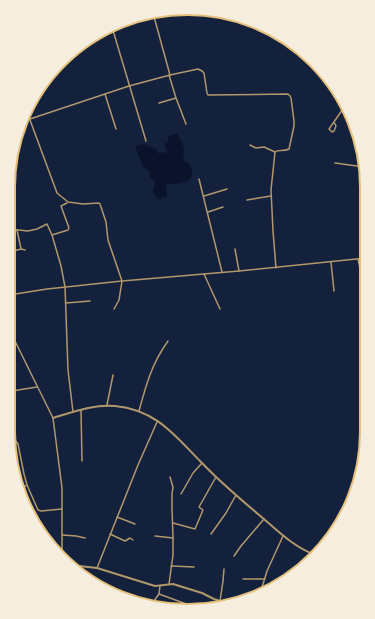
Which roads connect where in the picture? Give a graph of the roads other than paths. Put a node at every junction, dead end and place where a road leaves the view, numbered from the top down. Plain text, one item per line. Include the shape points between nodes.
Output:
1 (154, 18) edge
2 (113, 32) edge
3 (170, 75) junction
4 (129, 86) junction
5 (106, 94) junction
6 (176, 98) junction
7 (159, 103) dead end
8 (342, 111) edge
9 (30, 119) joint
10 (334, 122) junction
11 (186, 124) dead end
12 (116, 129) dead end
13 (146, 141) dead end
14 (250, 145) dead end
15 (275, 152) junction
16 (335, 163) dead end
17 (359, 166) edge
18 (199, 178) dead end
19 (227, 189) dead end
20 (204, 196) junction
21 (271, 196) junction
22 (247, 200) dead end
23 (68, 202) junction
24 (223, 207) dead end
25 (208, 212) junction
26 (17, 229) joint
27 (52, 235) junction
28 (21, 249) junction
29 (235, 249) dead end
30 (15, 250) edge
31 (25, 250) dead end
32 (358, 259) joint
33 (331, 262) junction
34 (276, 268) junction
35 (360, 268) edge
36 (239, 271) junction
37 (222, 272) junction
38 (204, 274) junction
39 (122, 281) junction
40 (65, 287) junction
41 (334, 291) dead end
42 (15, 294) edge
43 (90, 301) dead end
44 (66, 304) junction
45 (114, 309) dead end
46 (220, 309) dead end
47 (15, 341) edge
48 (168, 341) dead end
49 (113, 375) dead end
50 (37, 387) junction
51 (15, 391) edge
52 (107, 406) junction
53 (81, 410) junction
54 (139, 411) junction
55 (73, 412) junction
56 (53, 418) junction
57 (158, 420) junction
58 (15, 440) edge
59 (82, 461) dead end
60 (202, 463) junction
61 (170, 477) dead end
62 (216, 477) junction
63 (27, 485) junction
64 (24, 487) edge
65 (181, 494) dead end
66 (236, 495) junction
67 (62, 509) junction
68 (117, 517) junction
69 (264, 519) junction
70 (173, 523) junction
71 (135, 524) dead end
72 (110, 534) junction
73 (211, 534) dead end
74 (62, 535) junction
75 (155, 536) dead end
76 (283, 536) junction
77 (85, 538) dead end
78 (173, 538) junction
79 (133, 540) dead end
80 (62, 549) edge
81 (309, 553) edge
82 (234, 556) dead end
83 (80, 566) edge
84 (171, 566) junction
85 (194, 567) dead end
86 (97, 568) junction
87 (224, 569) dead end
88 (243, 579) dead end
89 (264, 579) junction
90 (169, 584) junction
91 (160, 586) junction
92 (262, 587) edge
93 (158, 594) junction
94 (154, 601) edge
95 (220, 601) joint
96 (188, 604) edge

1 - 3 street
2 - 4 street
3 - 4 street
3 - 6 street
3 - 15 street via 200,69 204,73 208,95 288,94 294,121 291,140 288,150
4 - 5 street
4 - 13 street
5 - 9 street
5 - 12 street
6 - 7 street
6 - 11 street
8 - 10 street
9 - 23 street via 57,193
10 - 10 street via 329,130 332,132 336,126
14 - 15 street via 256,148 264,146
15 - 21 street
16 - 17 street
18 - 20 street
19 - 20 street
20 - 25 street
21 - 22 street
21 - 34 street
23 - 27 street via 60,206 69,228
23 - 39 street via 99,203
24 - 25 street
25 - 37 street
26 - 27 street via 28,231 47,224
26 - 28 street
27 - 40 street
28 - 30 street
28 - 31 street
29 - 36 street
32 - 33 street
32 - 35 street
33 - 34 street
33 - 41 street
34 - 36 street
36 - 37 street
37 - 38 street
38 - 39 street
38 - 46 street
39 - 40 street
39 - 45 street
40 - 42 street
40 - 44 street
43 - 44 street
44 - 55 street via 68,370
47 - 50 street
48 - 54 street via 150,372
49 - 52 street
50 - 51 street
50 - 56 street
52 - 53 street
52 - 54 street
53 - 55 street
53 - 59 street
54 - 57 street
55 - 56 street
56 - 67 street via 62,488
57 - 60 street
57 - 68 street
58 - 63 street
60 - 62 street
60 - 65 street
61 - 70 street via 173,487
62 - 66 street
62 - 70 street via 199,507 203,510 195,529
63 - 64 street
63 - 67 street via 38,510
66 - 69 street
66 - 73 street
67 - 74 street
68 - 71 street
68 - 72 street
69 - 76 street
69 - 82 street
70 - 78 street
72 - 79 street via 126,541 130,538
72 - 86 street
74 - 77 street
74 - 80 street
75 - 78 street
76 - 81 street via 298,548
76 - 89 street
78 - 84 street
83 - 86 street
84 - 85 street
84 - 90 street
86 - 91 street
87 - 95 street
88 - 89 street
89 - 92 street
90 - 91 street
90 - 95 street via 196,590
91 - 93 street
93 - 94 street
93 - 96 street

